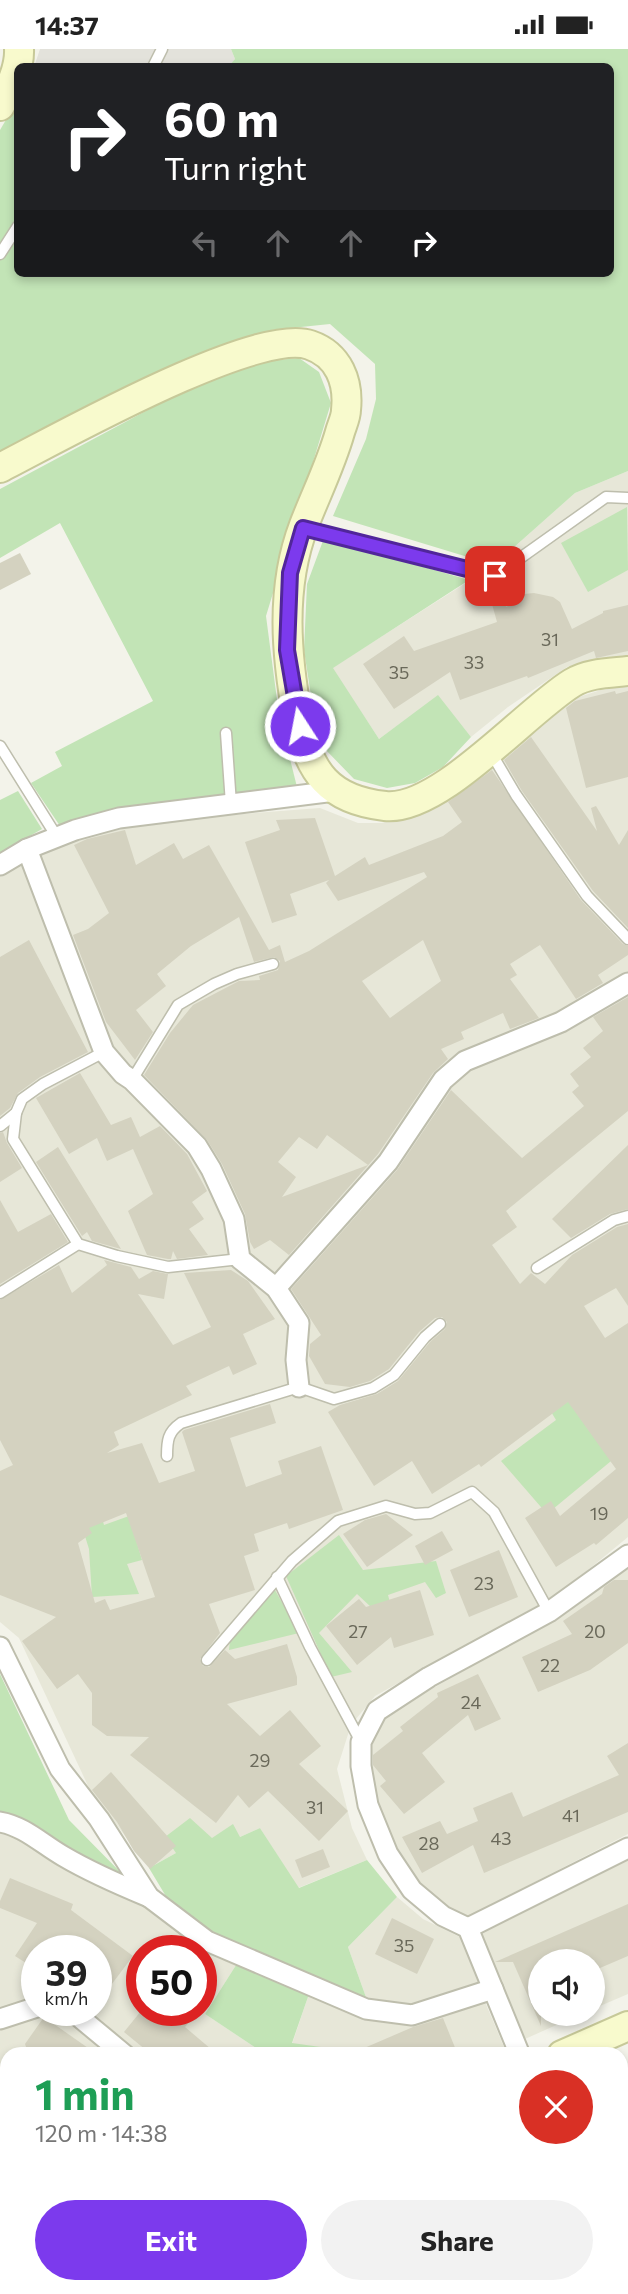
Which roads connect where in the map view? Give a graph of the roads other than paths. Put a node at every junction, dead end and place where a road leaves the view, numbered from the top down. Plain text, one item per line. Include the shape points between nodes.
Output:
1 (14, 76) edge
2 (0, 106) edge
3 (14, 232) edge
4 (0, 254) edge
5 (0, 468) edge
6 (628, 498) edge
7 (303, 528) junction
8 (628, 671) edge
9 (226, 733) dead end
10 (0, 746) edge
11 (489, 749) junction
12 (335, 791) junction
13 (231, 804) junction
14 (57, 837) junction
15 (27, 849) junction
16 (0, 865) edge
17 (628, 939) edge
18 (273, 964) dead end
19 (628, 983) edge
20 (104, 1052) junction
21 (132, 1080) junction
22 (16, 1113) junction
23 (0, 1126) edge
24 (628, 1216) edge
25 (78, 1244) junction
26 (240, 1259) junction
27 (537, 1268) dead end
28 (276, 1288) junction
29 (0, 1293) edge
30 (440, 1324) dead end
31 (299, 1387) junction
32 (167, 1456) dead end
33 (628, 1555) edge
34 (277, 1577) junction
35 (550, 1612) junction
36 (0, 1647) edge
37 (207, 1660) dead end
38 (361, 1742) junction
39 (0, 1822) edge
40 (628, 1848) edge
41 (149, 1897) junction
42 (468, 1928) junction
43 (493, 1989) junction
44 (21, 2012) edge
45 (0, 2019) edge
46 (90, 2026) edge
47 (628, 2026) edge
48 (115, 2047) edge
49 (517, 2047) edge
50 (580, 2047) edge

1 - 2 main road
3 - 4 lane
5 - 7 main road via 201,368 256,349 309,344 334,359 346,381 346,411
6 - 7 lane via 606,497 495,576
7 - 12 main road via 290,573 287,650 303,743 316,771
8 - 11 main road via 574,682
9 - 13 lane
10 - 14 lane
11 - 12 main road via 448,783 412,802 388,806
11 - 17 lane via 587,896
12 - 13 street
13 - 14 street via 120,818
14 - 15 street
15 - 16 street
15 - 20 street
18 - 21 lane via 237,974 178,1005
19 - 28 street via 561,1022 465,1061 443,1080 388,1162
20 - 21 street
20 - 22 lane via 43,1084 22,1099
21 - 26 street via 197,1146 234,1219
22 - 23 lane
22 - 25 lane via 13,1139
24 - 27 lane
25 - 26 lane via 168,1267
25 - 29 lane
26 - 28 street
28 - 31 street via 299,1323
30 - 31 lane via 394,1375 373,1388 334,1399
31 - 32 lane via 181,1423 167,1439
33 - 35 street
34 - 35 lane via 338,1521 386,1506 430,1513 472,1492 494,1512
34 - 37 lane
34 - 38 lane
35 - 38 street via 377,1711
36 - 41 street via 60,1769
38 - 42 street via 368,1805 388,1854 412,1890 443,1916
39 - 41 street via 14,1824 63,1856
40 - 42 street
41 - 43 street via 207,1941 366,2009 412,2015
42 - 43 street
43 - 49 street
44 - 45 street
46 - 48 street
47 - 50 main road

